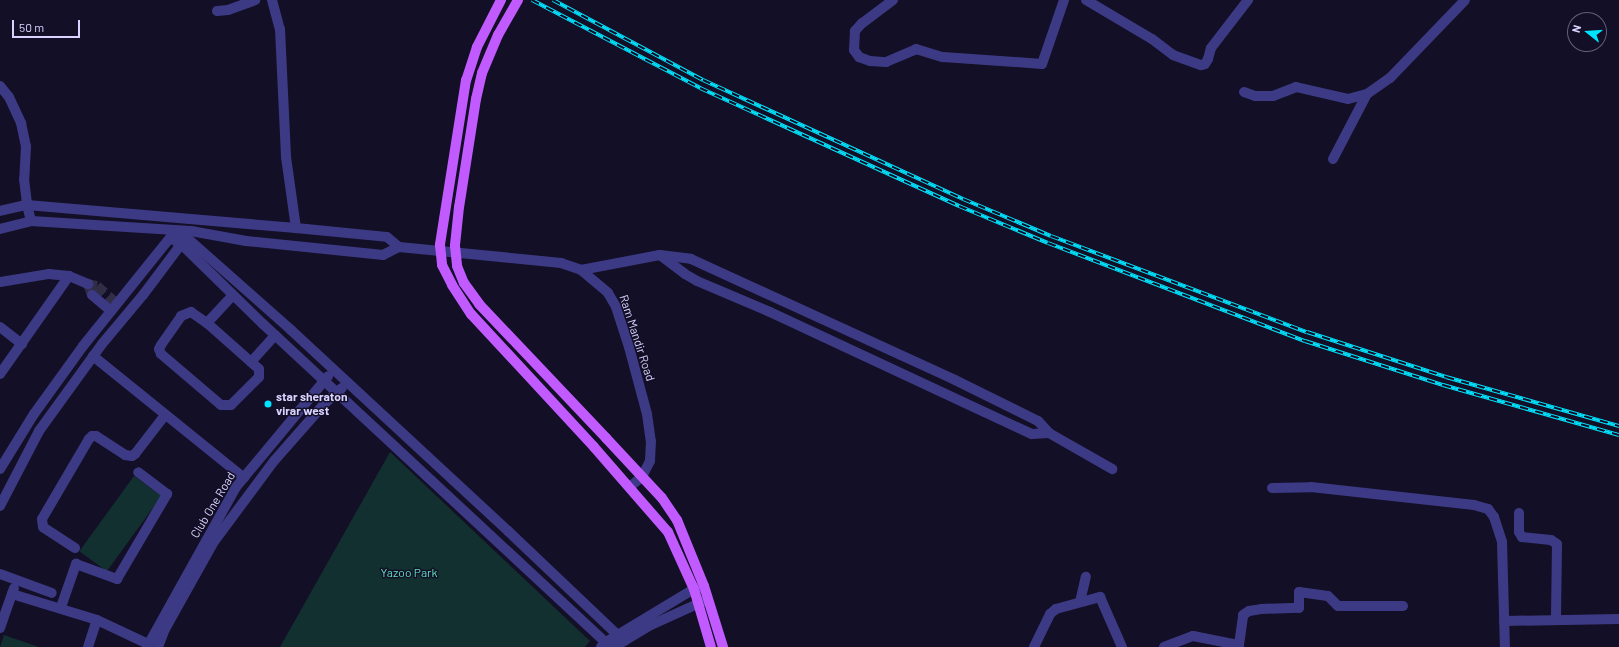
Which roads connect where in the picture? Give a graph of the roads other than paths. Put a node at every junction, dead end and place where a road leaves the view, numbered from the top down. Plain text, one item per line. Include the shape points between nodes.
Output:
1 (255, 0) edge
2 (272, 0) edge
3 (501, 0) edge
4 (518, 0) edge
5 (893, 0) edge
6 (1064, 0) edge
7 (1086, 0) edge
8 (1248, 0) edge
9 (1465, 0) edge
10 (217, 11) dead end
11 (0, 86) edge
12 (1244, 92) dead end
13 (1367, 94) junction
14 (1333, 159) dead end
15 (27, 205) junction
16 (0, 211) edge
17 (184, 218) junction
18 (200, 220) junction
19 (31, 221) junction
20 (296, 228) junction
21 (0, 229) edge
22 (174, 233) junction
23 (186, 237) junction
24 (399, 248) junction
25 (660, 255) junction
26 (581, 270) junction
27 (69, 276) junction
28 (0, 282) edge
29 (88, 284) dead end
30 (92, 295) dead end
31 (233, 295) junction
32 (111, 311) junction
33 (207, 323) junction
34 (0, 327) edge
35 (275, 335) junction
36 (22, 344) junction
37 (888, 350) junction
38 (93, 356) junction
39 (251, 362) junction
40 (883, 364) junction
41 (333, 370) junction
42 (0, 374) edge
43 (325, 381) junction
44 (347, 383) junction
45 (337, 392) junction
46 (165, 415) junction
47 (1049, 433) junction
48 (0, 468) edge
49 (1112, 469) dead end
50 (138, 472) dead end
51 (642, 477) junction
52 (244, 478) junction
53 (629, 487) junction
54 (1272, 488) dead end
55 (0, 506) edge
56 (1519, 513) dead end
57 (74, 548) dead end
58 (0, 574) edge
59 (1086, 577) dead end
60 (18, 580) junction
61 (704, 586) junction
62 (694, 589) junction
63 (52, 593) dead end
64 (12, 594) junction
65 (708, 599) junction
66 (1080, 602) junction
67 (698, 604) junction
68 (1403, 606) dead end
69 (61, 608) junction
70 (1619, 618) edge
71 (97, 620) junction
72 (1556, 620) junction
73 (1504, 621) junction
74 (0, 628) edge
75 (619, 641) edge
76 (606, 645) edge
77 (147, 646) edge
78 (88, 647) edge
79 (158, 647) edge
80 (712, 647) edge
81 (724, 647) edge
82 (1034, 647) edge
83 (1122, 647) edge
84 (1127, 647) edge
85 (1164, 647) edge
86 (1505, 647) edge

1 - 10 street via 228,10
2 - 20 street via 280,29 286,157
3 - 53 main road, bridge via 477,47 466,80 440,245 442,265 471,314
4 - 51 main road, bridge via 498,35 482,73 476,99 459,207 455,246 457,266 464,283 479,304
5 - 6 street via 862,23 855,32 854,50 859,57 886,62 916,49 943,57 1042,64
7 - 8 street via 1152,39 1173,55 1201,65 1205,64 1211,48
9 - 13 street via 1390,78
11 - 15 street via 9,97 21,123 26,146 24,179
12 - 13 street via 1255,96 1273,96 1296,87 1348,99
13 - 14 street
15 - 16 street, Ram Mandir Road
15 - 17 street, Ram Mandir Road
15 - 19 street
17 - 18 street, Ram Mandir Road
17 - 22 street
18 - 20 street, Ram Mandir Road
18 - 23 street
19 - 21 street
19 - 22 street
20 - 24 street, Ram Mandir Road via 387,238
22 - 23 street
22 - 23 street
22 - 32 street
23 - 24 street via 383,255
23 - 31 street
23 - 38 street
23 - 41 street
24 - 26 street, Ram Mandir Road via 561,263
25 - 26 street
25 - 37 street via 691,259
25 - 40 street via 697,281
26 - 51 street, Ram Mandir Road via 608,292 616,307 629,347 647,414 651,441 650,461
27 - 28 street via 49,274
27 - 29 street
27 - 36 street
30 - 32 street
31 - 33 street
31 - 35 street
32 - 48 street via 34,414
33 - 39 street
33 - 39 street via 191,312 181,316 161,345 161,354 221,405 227,406 259,377 259,369
34 - 36 street
35 - 39 street
35 - 43 street
36 - 42 street
37 - 40 street
37 - 47 street via 1038,421
38 - 46 street
38 - 55 street via 39,432
40 - 47 street via 1032,434
41 - 43 street, Club One Road
41 - 44 street
43 - 45 street
43 - 52 street, Club One Road
44 - 45 street, Club One Road
44 - 75 street
45 - 76 street
45 - 79 street, Club One Road via 274,461 213,543
46 - 52 street
46 - 57 street via 132,456 125,455 96,436 89,440 42,519 43,527
47 - 49 street
50 - 69 street via 167,494 117,579 76,564
51 - 53 street, Ram Mandir Road
51 - 61 main road via 662,498 677,520
52 - 77 street, Club One Road via 236,487
53 - 62 main road via 668,532
54 - 73 street via 1311,487 1474,505 1488,509 1494,517 1502,542
56 - 72 street via 1519,532 1522,537 1550,540 1557,544
58 - 60 street
59 - 66 street
60 - 63 street
60 - 64 street
61 - 62 street
61 - 65 main road
62 - 67 main road
62 - 75 street
64 - 69 street
64 - 74 street
65 - 67 street
65 - 81 main road
66 - 82 street via 1056,609 1050,614
66 - 83 street via 1100,597
67 - 75 street
67 - 80 main road
68 - 85 street via 1338,606 1328,596 1299,592 1299,608 1261,609 1248,611 1243,615 1239,645 1193,636
69 - 71 street
70 - 72 street
71 - 77 street
71 - 78 street
72 - 73 street
73 - 86 street
75 - 76 street
83 - 84 street

